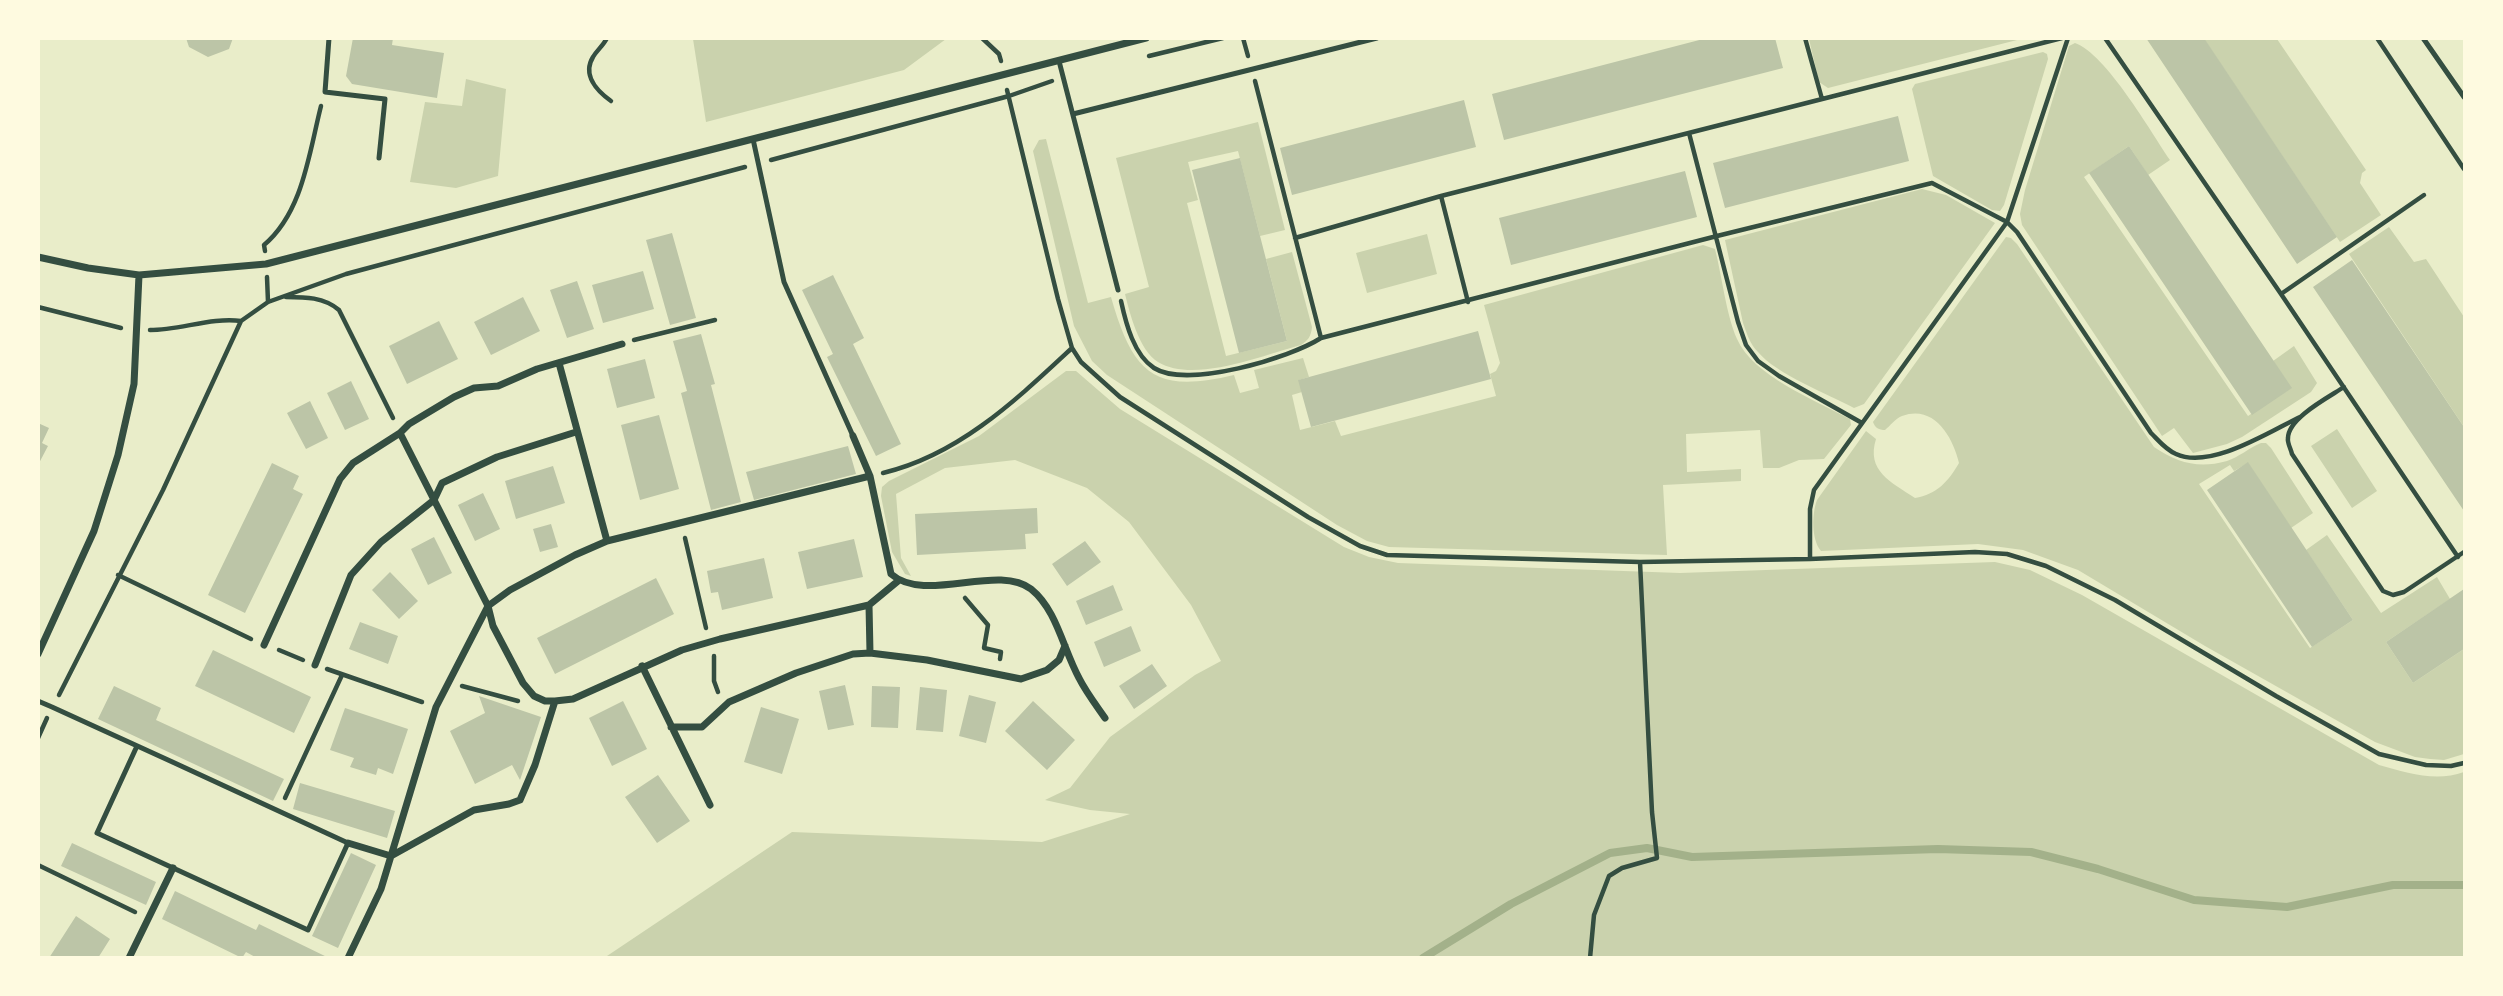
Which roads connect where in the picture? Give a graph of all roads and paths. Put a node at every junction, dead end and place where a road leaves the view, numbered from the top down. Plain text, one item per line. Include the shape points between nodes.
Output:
1 (329, 38) edge
2 (607, 38) edge
3 (982, 38) edge
4 (1146, 38) edge
5 (1223, 38) edge
6 (1243, 38) edge
7 (1377, 38) edge
8 (1805, 38) edge
9 (2062, 38) edge
10 (2068, 38) edge
11 (2105, 38) edge
12 (2377, 38) edge
13 (2423, 38) edge
14 (1143, 58) dead end
15 (1059, 61) junction
16 (1252, 70) junction
17 (1004, 74) junction
18 (1063, 77) junction
19 (325, 92) junction
20 (1009, 96) junction
21 (2465, 97) edge
22 (1822, 99) junction
23 (611, 101) dead end
24 (1073, 114) junction
25 (1689, 134) junction
26 (752, 139) junction
27 (379, 159) dead end
28 (758, 164) junction
29 (2465, 169) edge
30 (2424, 195) dead end
31 (1441, 196) junction
32 (2007, 222) junction
33 (1717, 236) junction
34 (1295, 238) junction
35 (38, 257) edge
36 (266, 264) junction
37 (139, 275) junction
38 (1118, 290) joint
39 (2281, 294) junction
40 (282, 297) junction
41 (268, 302) junction
42 (1468, 302) junction
43 (38, 307) edge
44 (715, 320) dead end
45 (241, 321) junction
46 (136, 330) junction
47 (1321, 338) junction
48 (622, 344) joint
49 (1072, 348) junction
50 (559, 363) junction
51 (2344, 387) junction
52 (2300, 417) junction
53 (1862, 423) junction
54 (576, 432) junction
55 (400, 433) junction
56 (853, 436) joint
57 (870, 476) junction
58 (434, 500) junction
59 (682, 523) junction
60 (607, 541) junction
61 (2465, 552) edge
62 (2458, 557) junction
63 (1810, 559) junction
64 (1640, 562) junction
65 (118, 575) junction
66 (898, 580) junction
67 (953, 584) junction
68 (488, 606) junction
69 (869, 606) junction
70 (711, 642) junction
71 (264, 645) junction
72 (1065, 646) junction
73 (870, 653) junction
74 (38, 654) edge
75 (314, 664) junction
76 (642, 666) junction
77 (997, 673) junction
78 (342, 675) junction
79 (448, 682) junction
80 (534, 696) junction
81 (38, 701) edge
82 (555, 701) junction
83 (724, 706) junction
84 (52, 707) junction
85 (436, 707) junction
86 (1105, 718) dead end
87 (671, 727) junction
88 (38, 738) edge
89 (137, 746) junction
90 (2465, 763) edge
91 (710, 805) dead end
92 (279, 811) junction
93 (348, 843) junction
94 (391, 856) junction
95 (38, 865) edge
96 (173, 868) junction
97 (148, 918) junction
98 (129, 957) edge
99 (348, 957) edge
100 (1590, 957) edge

1 - 19 lane
2 - 23 path via 590,62 590,73 594,86
3 - 17 path via 999,54
4 - 15 street
5 - 14 path
6 - 16 path
7 - 16 lane
8 - 22 path
9 - 22 path
10 - 32 path
11 - 39 path
12 - 29 path
13 - 21 lane
15 - 17 street
15 - 18 lane
16 - 24 lane
16 - 34 path
17 - 20 path
17 - 26 street
18 - 20 path
18 - 24 lane
19 - 27 lane via 385,99
19 - 36 path via 286,222 264,245
20 - 28 path
20 - 49 path
22 - 25 path
24 - 38 lane
25 - 31 path
25 - 33 path
26 - 28 lane
26 - 36 street
28 - 40 path via 346,274
28 - 56 lane via 784,282
30 - 39 path
31 - 34 path
31 - 42 path
32 - 33 path via 1939,186 1924,183
32 - 52 path via 2151,433 2170,451 2190,458 2222,453
32 - 53 path
33 - 42 path
33 - 53 path via 1738,322 1758,361
34 - 47 path
35 - 37 street
36 - 37 street
36 - 41 path
37 - 46 street
38 - 47 path via 1136,346 1154,368 1179,376 1227,370 1303,349
39 - 51 path
40 - 41 path
40 - 55 path via 309,297 339,310
41 - 45 path
42 - 47 path
43 - 46 path
44 - 48 path
45 - 46 path
45 - 65 path
46 - 74 street via 134,384 118,455 94,531
48 - 50 street
49 - 57 path via 995,417 959,442 907,467
49 - 64 path via 1094,376 1120,397 1360,546 1387,555
50 - 54 street
50 - 55 street via 498,386 474,388
51 - 52 path
51 - 62 path
52 - 62 path via 2287,439 2292,454 2383,591 2393,595 2404,592
53 - 63 path via 1814,491
54 - 58 street via 460,473 442,483
54 - 60 street
55 - 58 street
55 - 71 street via 353,463 340,479
56 - 57 street
57 - 59 street
57 - 66 street via 891,574
58 - 68 street
58 - 75 street via 381,542 351,575
59 - 60 street
59 - 70 path
60 - 68 street
61 - 62 path
63 - 64 path
63 - 90 path via 1975,552 2007,554 2046,566 2115,600 2379,754 2426,765
64 - 100 path via 1657,859 1609,876 1594,915
65 - 71 path
65 - 84 path
66 - 67 street via 916,586
66 - 69 street
67 - 72 street via 1006,580 1028,586 1040,597
67 - 77 path via 988,625 984,649 1002,652
68 - 79 street
68 - 80 street via 493,626
69 - 70 street
69 - 73 street
70 - 76 street
70 - 83 path via 714,681
71 - 75 path
72 - 77 street via 1059,660 1036,675 1021,679
72 - 86 street
73 - 77 street
73 - 83 street via 796,673
75 - 78 path
76 - 82 street via 573,699
76 - 87 street
78 - 85 path
78 - 92 path
79 - 80 path via 526,704
79 - 85 street
80 - 82 street
81 - 84 lane
82 - 94 street via 520,800 474,810
83 - 87 street via 702,727
84 - 88 path
84 - 89 lane
85 - 94 street
87 - 91 street
89 - 92 lane
89 - 96 lane via 97,833
92 - 93 lane
93 - 94 street
93 - 96 lane via 308,930
94 - 99 street
95 - 97 path
96 - 97 street
97 - 98 street

